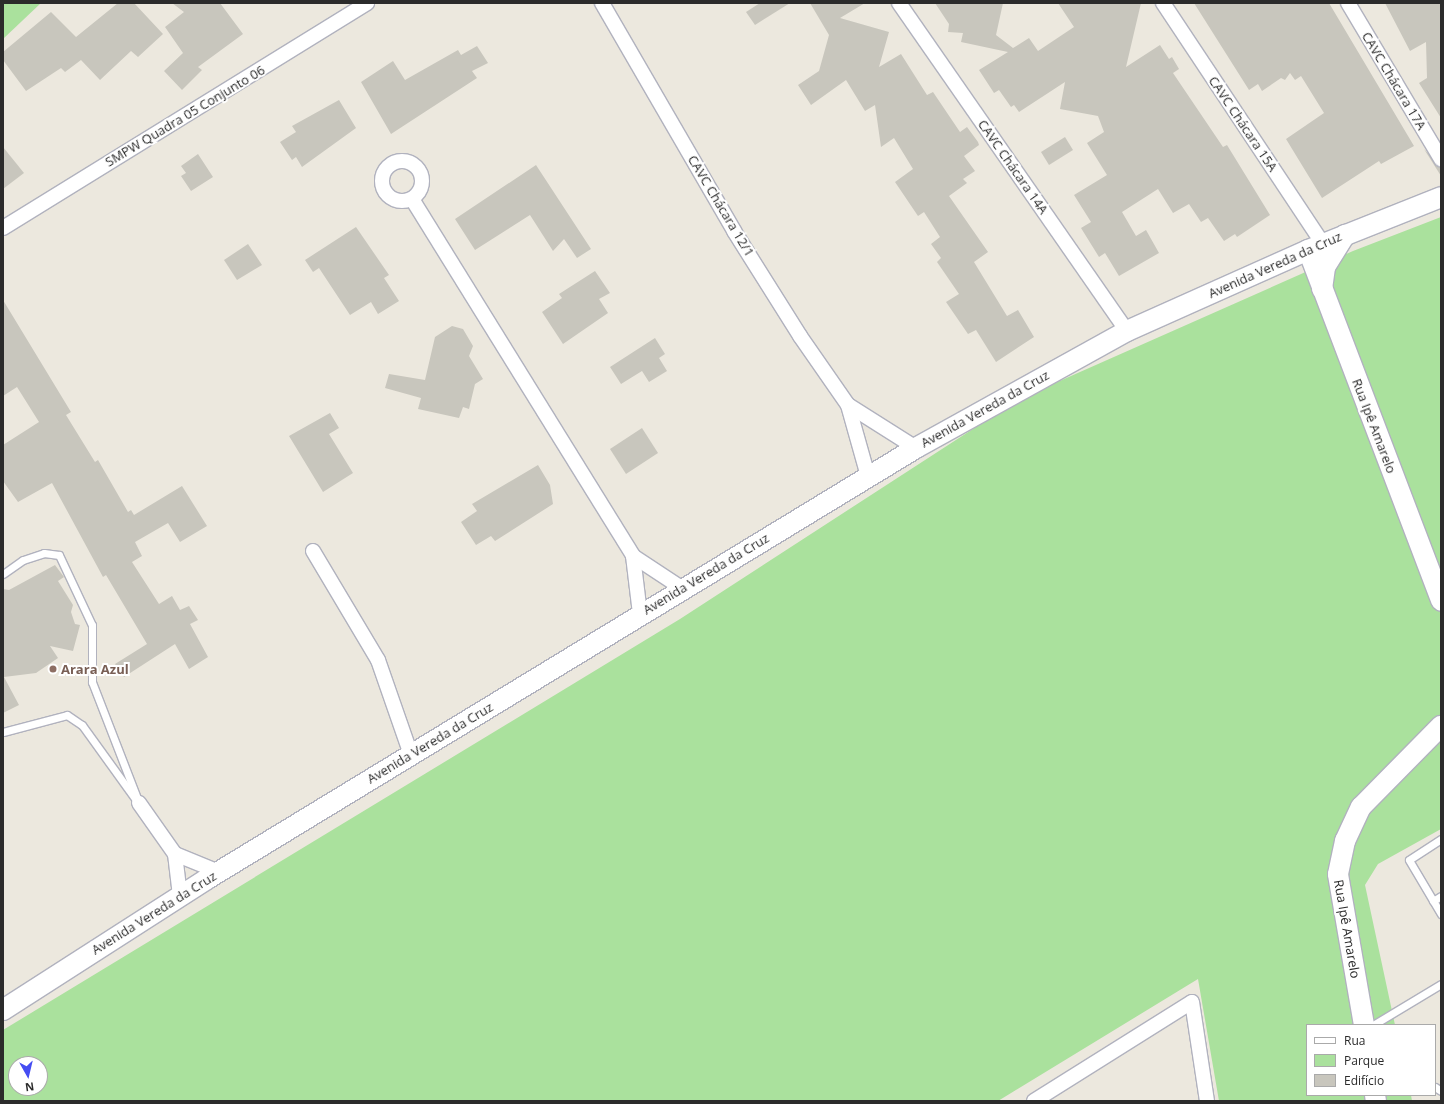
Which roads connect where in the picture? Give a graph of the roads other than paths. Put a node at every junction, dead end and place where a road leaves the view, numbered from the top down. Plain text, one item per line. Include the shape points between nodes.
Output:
1 (366, 3) edge
2 (602, 3) edge
3 (899, 3) edge
4 (1163, 3) edge
5 (1348, 3) edge
6 (1441, 158) edge
7 (1441, 197) edge
8 (412, 198) junction
9 (3, 228) edge
10 (1344, 235) junction
11 (1315, 247) junction
12 (1276, 264) junction
13 (1320, 282) junction
14 (1127, 330) junction
15 (848, 405) junction
16 (916, 448) junction
17 (868, 476) junction
18 (313, 552) dead end
19 (633, 556) junction
20 (3, 574) edge
21 (683, 588) junction
22 (1441, 601) edge
23 (640, 614) junction
24 (1441, 726) edge
25 (3, 732) edge
26 (411, 755) junction
27 (140, 803) junction
28 (1441, 839) edge
29 (176, 854) junction
30 (219, 872) junction
31 (180, 896) junction
32 (1441, 896) edge
33 (1433, 901) junction
34 (1441, 914) edge
35 (44, 984) junction
36 (1441, 984) edge
37 (3, 1010) edge
38 (3, 1020) edge
39 (1364, 1024) edge
40 (1375, 1024) edge
41 (1034, 1101) edge
42 (1207, 1101) edge

1 - 9 street, SMPW Quadra 05 Conjunto 06
2 - 15 street, CAVC Chácara 12/1 via 734,231 800,336
3 - 14 street, CAVC Chácara 14A
4 - 11 street, CAVC Chácara 15A
5 - 6 street, CAVC Chácara 17A
7 - 10 street, Avenida Vereda da Cruz
8 - 8 street via 392,199 383,188 383,174 390,160 405,161 418,168 421,188
8 - 19 street
10 - 11 street, Avenida Vereda da Cruz
10 - 13 street via 1325,267
11 - 12 street, Avenida Vereda da Cruz
11 - 13 street, Rua Ipê Amarelo
12 - 13 street via 1298,266
12 - 14 street, Avenida Vereda da Cruz
13 - 22 street, Rua Ipê Amarelo
14 - 16 street, Avenida Vereda da Cruz
15 - 16 street, CAVC Chácara 12/1
15 - 17 street, CAVC Chácara 12/1
16 - 17 street, Avenida Vereda da Cruz
17 - 21 street, Avenida Vereda da Cruz
18 - 26 street via 378,660
19 - 21 street
19 - 23 street
20 - 27 lane via 23,560 44,553 60,555 92,625 92,682
21 - 23 street, Avenida Vereda da Cruz
23 - 26 street, Avenida Vereda da Cruz
24 - 39 street, Rua Ipê Amarelo via 1361,807 1345,841 1338,874
25 - 27 lane via 67,715 82,725 115,774
26 - 30 street, Avenida Vereda da Cruz
27 - 29 street
28 - 33 lane via 1408,860
29 - 30 street
29 - 31 street
30 - 31 street, Avenida Vereda da Cruz
31 - 35 street, Avenida Vereda da Cruz
32 - 33 lane
33 - 34 lane
35 - 37 street, Avenida Vereda da Cruz
35 - 38 street
36 - 40 lane
41 - 42 street via 1192,1002

